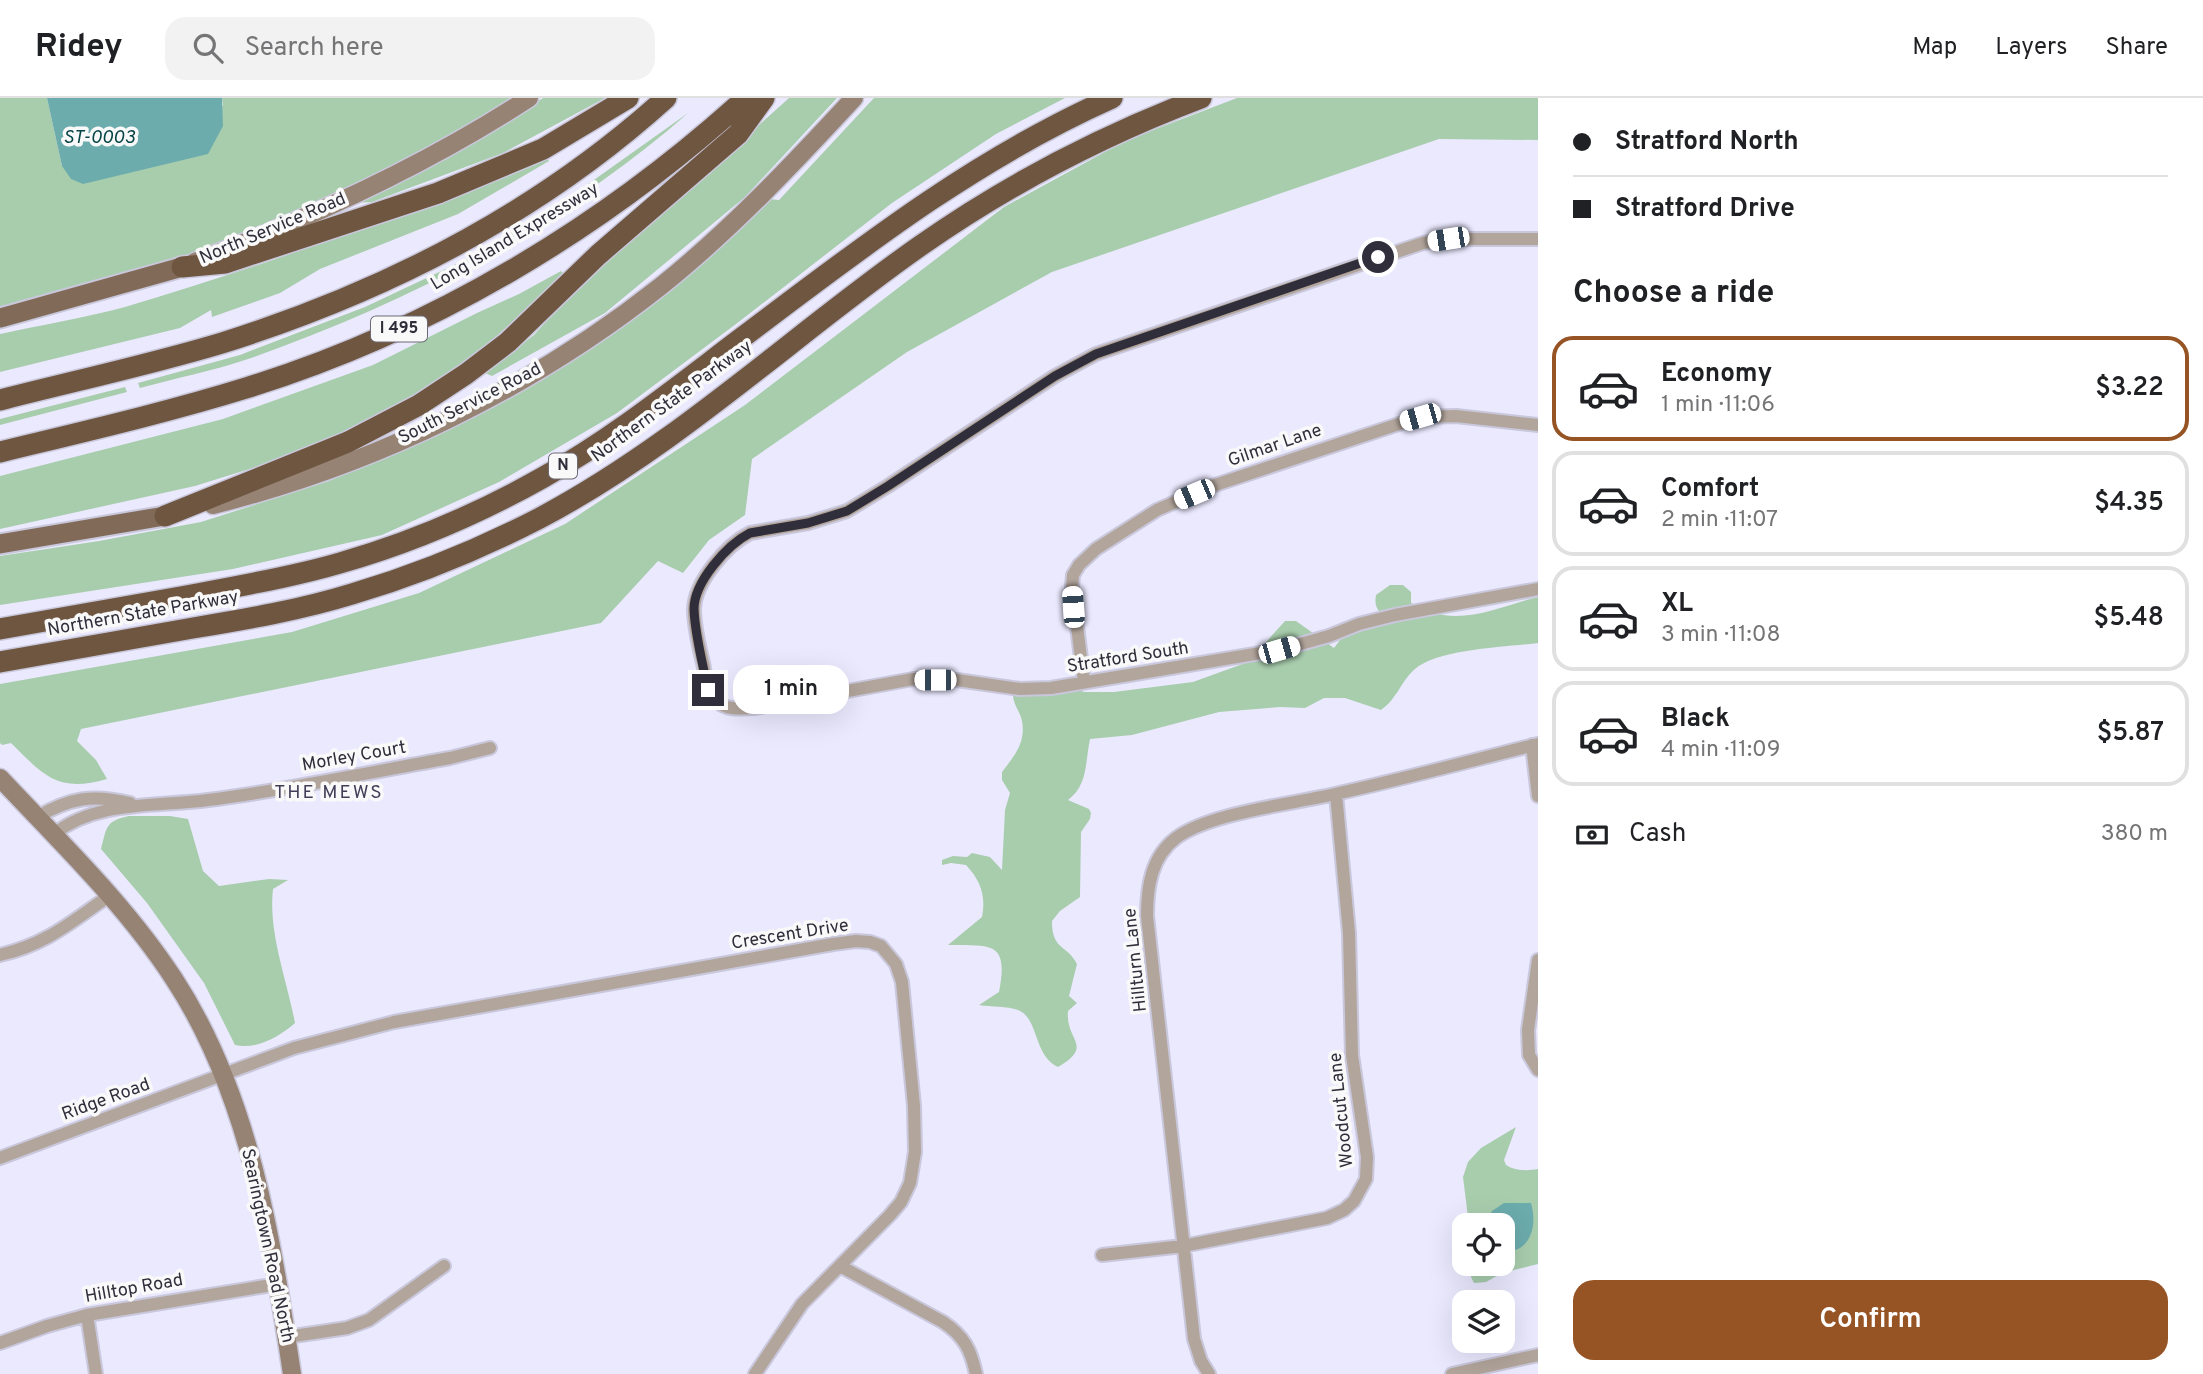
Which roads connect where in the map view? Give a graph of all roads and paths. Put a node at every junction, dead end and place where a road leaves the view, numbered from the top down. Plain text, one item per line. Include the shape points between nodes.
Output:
1 (528, 98) edge
2 (628, 98) edge
3 (666, 98) edge
4 (746, 98) edge
5 (764, 98) edge
6 (854, 98) edge
7 (1112, 98) edge
8 (1201, 98) edge
9 (1538, 239) edge
10 (182, 267) junction
11 (0, 318) edge
12 (0, 400) edge
13 (1538, 425) edge
14 (0, 452) edge
15 (165, 516) junction
16 (0, 544) edge
17 (1538, 589) edge
18 (0, 629) edge
19 (0, 662) edge
20 (1084, 682) junction
21 (1535, 744) edge
22 (490, 748) dead end
23 (0, 778) edge
24 (1336, 794) junction
25 (1538, 796) edge
26 (140, 806) junction
27 (37, 817) junction
28 (54, 834) junction
29 (109, 896) junction
30 (0, 955) edge
31 (1538, 960) edge
32 (1538, 1070) edge
33 (224, 1075) junction
34 (0, 1158) edge
35 (1183, 1246) junction
36 (1102, 1255) dead end
37 (444, 1266) dead end
38 (839, 1266) junction
39 (278, 1283) junction
40 (87, 1315) junction
41 (287, 1338) junction
42 (0, 1343) edge
43 (1538, 1355) edge
44 (96, 1374) edge
45 (292, 1374) edge
46 (755, 1374) edge
47 (976, 1374) edge
48 (1209, 1374) edge
49 (1452, 1374) edge

1 - 10 main road, North Service Road via 312,215
2 - 10 highway via 543,149 438,193 225,263
3 - 12 highway, Long Island Expressway via 570,176 525,205 377,284 222,342
4 - 14 highway, Long Island Expressway / I 495 via 682,154 593,219 499,277 401,328 248,388
5 - 15 highway via 738,134 598,254 509,342 466,374 348,442
6 - 15 main road, South Service Road via 766,191 695,257 618,317 533,373 451,417 352,461
7 - 18 highway, Northern State Parkway / N via 953,184 617,431 495,503 420,536 314,570
8 - 19 highway, Northern State Parkway / N via 1101,140 988,202 911,253 610,477 491,542 411,575 318,603
9 - 20 street, Stratford South via 1423,243 1096,354 847,511 750,533 734,543 706,575 694,607 708,690 730,708 755,708 912,679 1020,689
10 - 11 main road, North Service Road
13 - 20 street, Gilmar Lane via 1420,417 1212,486 1157,510 1096,549 1073,575
15 - 16 main road, South Service Road
17 - 20 street, Stratford South via 1395,615 1279,650
21 - 24 street, Hillturn Lane
21 - 25 street
22 - 26 street, Morley Court via 208,800
23 - 27 main road, Searingtown Road North
24 - 35 street, Hillturn Lane via 1200,825 1174,839 1152,871 1147,916
24 - 35 street, Woodcut Lane via 1349,933 1352,1055 1366,1179 1354,1201 1327,1218
26 - 27 street, Morley Court via 91,798 59,804
26 - 28 street, Morley Court via 85,815
27 - 28 main road, Searingtown Road North
28 - 29 main road, Searingtown Road North
29 - 30 street via 59,932
29 - 33 main road, Searingtown Road North via 174,979
31 - 32 street via 1528,1031 1529,1055
33 - 34 street, Ridge Road
33 - 38 street, Crescent Drive via 294,1048 394,1022 833,944 870,942 891,955 902,982 915,1153 901,1202
33 - 39 main road, Searingtown Road North via 250,1160
35 - 36 street, Woodcut Lane
35 - 48 street, Hillturn Lane via 1194,1339
37 - 41 street via 369,1320
38 - 46 street, Crescent Drive via 802,1304
38 - 47 street via 957,1331 972,1353
39 - 40 street, Hilltop Road
39 - 41 main road, Searingtown Road North
40 - 42 street, Hilltop Road
40 - 44 street
41 - 45 main road, Searingtown Road North
43 - 49 street

